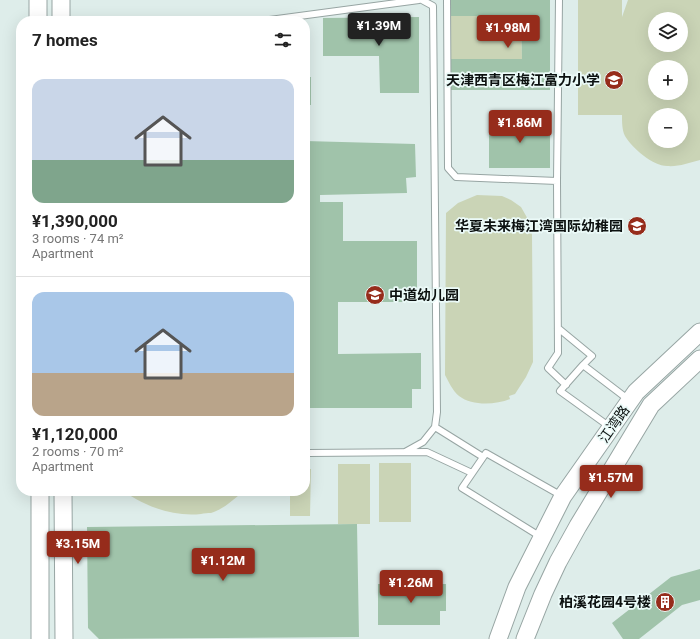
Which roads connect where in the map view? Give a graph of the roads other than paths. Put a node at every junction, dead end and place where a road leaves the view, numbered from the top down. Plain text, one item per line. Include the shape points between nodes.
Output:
1 (38, 0) edge
2 (61, 0) edge
3 (421, 0) edge
4 (447, 0) edge
5 (559, 0) edge
6 (38, 16) edge
7 (61, 16) edge
8 (300, 16) edge
9 (557, 181) junction
10 (558, 328) junction
11 (700, 332) edge
12 (700, 359) edge
13 (583, 365) junction
14 (566, 385) junction
15 (631, 400) junction
16 (435, 427) junction
17 (611, 428) junction
18 (405, 452) junction
19 (310, 453) edge
20 (483, 457) junction
21 (472, 473) junction
22 (40, 496) edge
23 (62, 496) edge
24 (563, 496) junction
25 (543, 538) junction
26 (40, 639) edge
27 (64, 639) edge
28 (498, 639) edge
29 (525, 639) edge

1 - 6 main road
2 - 7 main road
3 - 8 lane
3 - 16 lane via 433,6 437,412
4 - 9 lane via 448,168 456,177
5 - 9 lane
9 - 10 lane
10 - 13 lane via 592,356
10 - 14 lane via 558,353 548,368
11 - 15 main road, 江湾路 via 636,392
12 - 29 main road, 江湾路 via 651,405 558,562
13 - 14 lane
13 - 15 lane
14 - 17 lane via 560,391
15 - 17 main road, 江湾路
16 - 18 lane via 423,442
16 - 20 lane
17 - 24 main road, 江湾路
18 - 19 lane
18 - 21 lane via 427,452
20 - 21 lane
20 - 24 lane via 486,453
21 - 25 lane via 462,488
22 - 26 main road
23 - 27 main road
24 - 25 main road, 江湾路
25 - 28 main road, 江湾路 via 517,587

